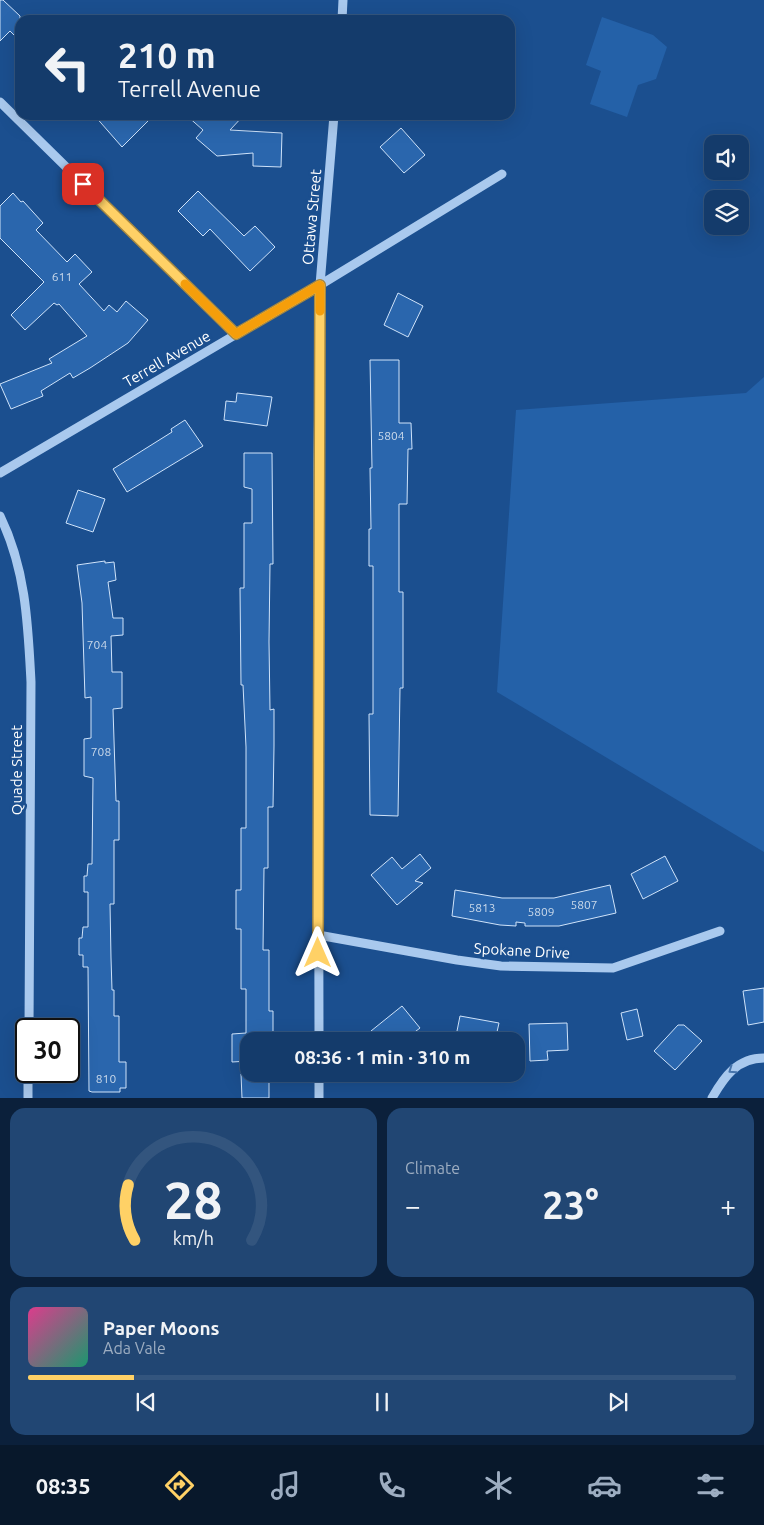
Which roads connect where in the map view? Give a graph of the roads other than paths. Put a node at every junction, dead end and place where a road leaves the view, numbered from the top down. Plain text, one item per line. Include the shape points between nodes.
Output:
1 (343, 0) edge
2 (342, 15) edge
3 (0, 102) edge
4 (15, 117) edge
5 (18, 120) edge
6 (334, 120) edge
7 (502, 174) dead end
8 (320, 285) junction
9 (236, 334) junction
10 (0, 473) edge
11 (0, 516) edge
12 (720, 931) dead end
13 (318, 935) junction
14 (29, 1018) edge
15 (319, 1032) edge
16 (764, 1058) edge
17 (319, 1082) edge
18 (28, 1083) edge
19 (28, 1098) edge
20 (319, 1098) edge
21 (712, 1098) edge

1 - 2 street
3 - 4 street
5 - 9 street
6 - 8 street, Ottawa Street
7 - 8 street, Terrell Avenue
8 - 9 street, Terrell Avenue
8 - 13 street, Ottawa Street
9 - 10 street, Terrell Avenue
11 - 14 street, Quade Street via 21,574 29,639
12 - 13 street, Spokane Drive via 613,968 501,966
13 - 15 street, Ottawa Street
16 -> 21 street via 742,1064 726,1074
17 - 20 street
18 - 19 street

